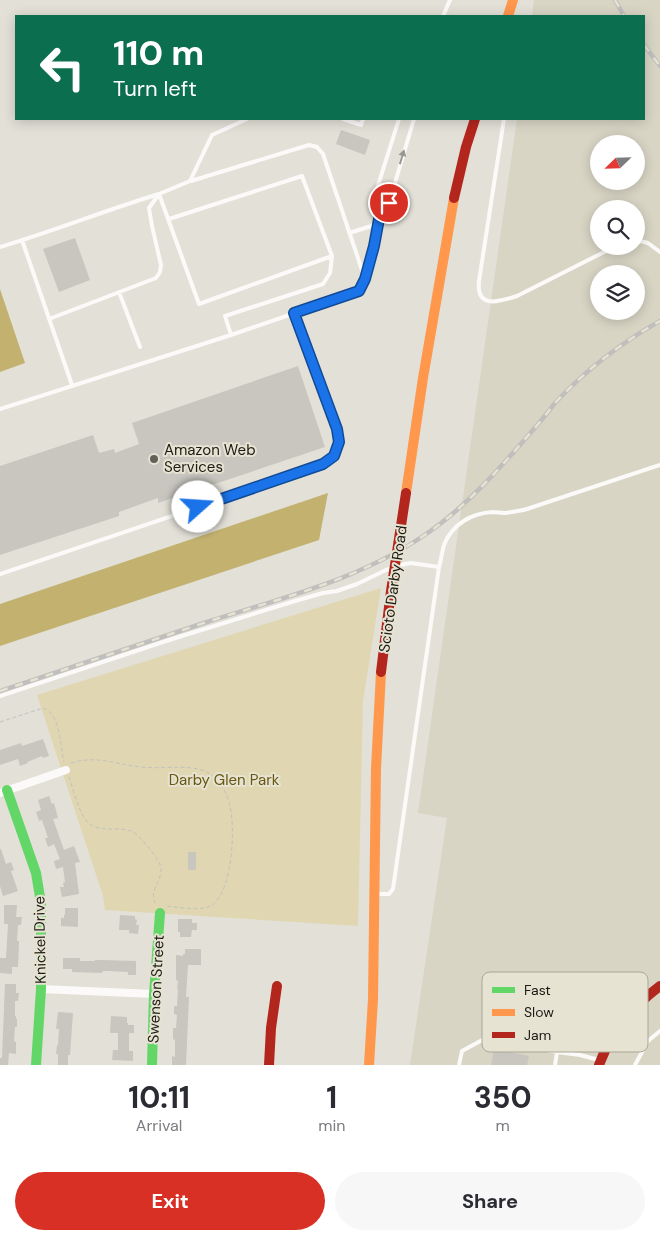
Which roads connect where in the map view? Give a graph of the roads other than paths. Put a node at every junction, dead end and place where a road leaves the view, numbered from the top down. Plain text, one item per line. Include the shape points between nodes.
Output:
1 (450, 0) edge
2 (513, 0) edge
3 (443, 15) edge
4 (508, 15) edge
5 (245, 120) edge
6 (346, 120) edge
7 (363, 120) edge
8 (399, 120) edge
9 (414, 120) edge
10 (475, 120) edge
11 (504, 120) edge
12 (190, 181) junction
13 (159, 194) junction
14 (169, 219) junction
15 (379, 219) junction
16 (378, 224) junction
17 (349, 233) junction
18 (22, 240) junction
19 (645, 242) edge
20 (0, 247) edge
21 (660, 252) edge
22 (598, 255) edge
23 (332, 256) junction
24 (365, 279) junction
25 (119, 292) junction
26 (294, 313) junction
27 (50, 319) junction
28 (231, 335) junction
29 (140, 347) dead end
30 (72, 385) junction
31 (0, 409) edge
32 (660, 465) edge
33 (439, 567) junction
34 (0, 574) edge
35 (0, 696) edge
36 (66, 768) road end
37 (4, 792) edge
38 (375, 893) junction
39 (160, 913) dead end
40 (277, 986) dead end
41 (660, 986) edge
42 (41, 989) junction
43 (154, 994) junction
44 (648, 996) edge
45 (660, 1031) edge
46 (482, 1040) edge
47 (648, 1041) edge
48 (557, 1052) joint
49 (642, 1052) edge
50 (600, 1063) edge
51 (36, 1065) edge
52 (152, 1065) edge
53 (269, 1065) edge
54 (369, 1065) edge
55 (458, 1065) edge
56 (555, 1065) edge
57 (635, 1065) edge

1 - 3 lane
2 - 4 main road
5 - 12 lane via 212,135
6 - 7 lane via 361,125
8 - 15 lane via 375,196
15 -> 9 lane via 389,203
10 - 38 main road, Scioto Darby Road via 453,201 391,591 380,683
11 - 22 lane via 479,281 482,297 492,302 507,300
12 - 13 lane
12 - 17 lane via 309,145 317,147 323,154
13 - 14 lane
13 - 18 lane
13 - 25 lane via 149,208 162,265 160,272 156,278
14 - 23 lane via 302,176
14 - 23 lane via 199,304
15 - 16 lane
16 - 17 lane
16 - 24 lane
17 - 24 lane
18 - 20 lane
18 - 27 lane
19 - 21 lane
23 - 28 lane via 330,273 323,284 225,316
24 - 26 lane via 359,291
25 - 27 lane
25 - 29 lane
26 - 28 lane
26 - 34 lane via 337,429 339,442 334,456 323,464
27 - 30 lane
28 - 30 lane
30 - 31 lane
32 - 33 lane via 528,509 467,518 448,536
33 - 35 lane via 405,564 337,591 169,640
33 - 38 lane via 394,889 389,894
36 - 37 street
37 - 42 main road, Knickel Drive via 36,873 41,903
38 - 54 main road, Scioto Darby Road
39 - 43 main road, Swenson Street
40 - 53 main road
41 - 44 main road
42 - 43 street
42 - 51 main road, Knickel Drive
43 - 52 main road, Swenson Street
45 - 47 lane
46 - 55 lane via 462,1051
48 - 50 lane via 580,1055
48 - 56 lane
49 - 57 lane

